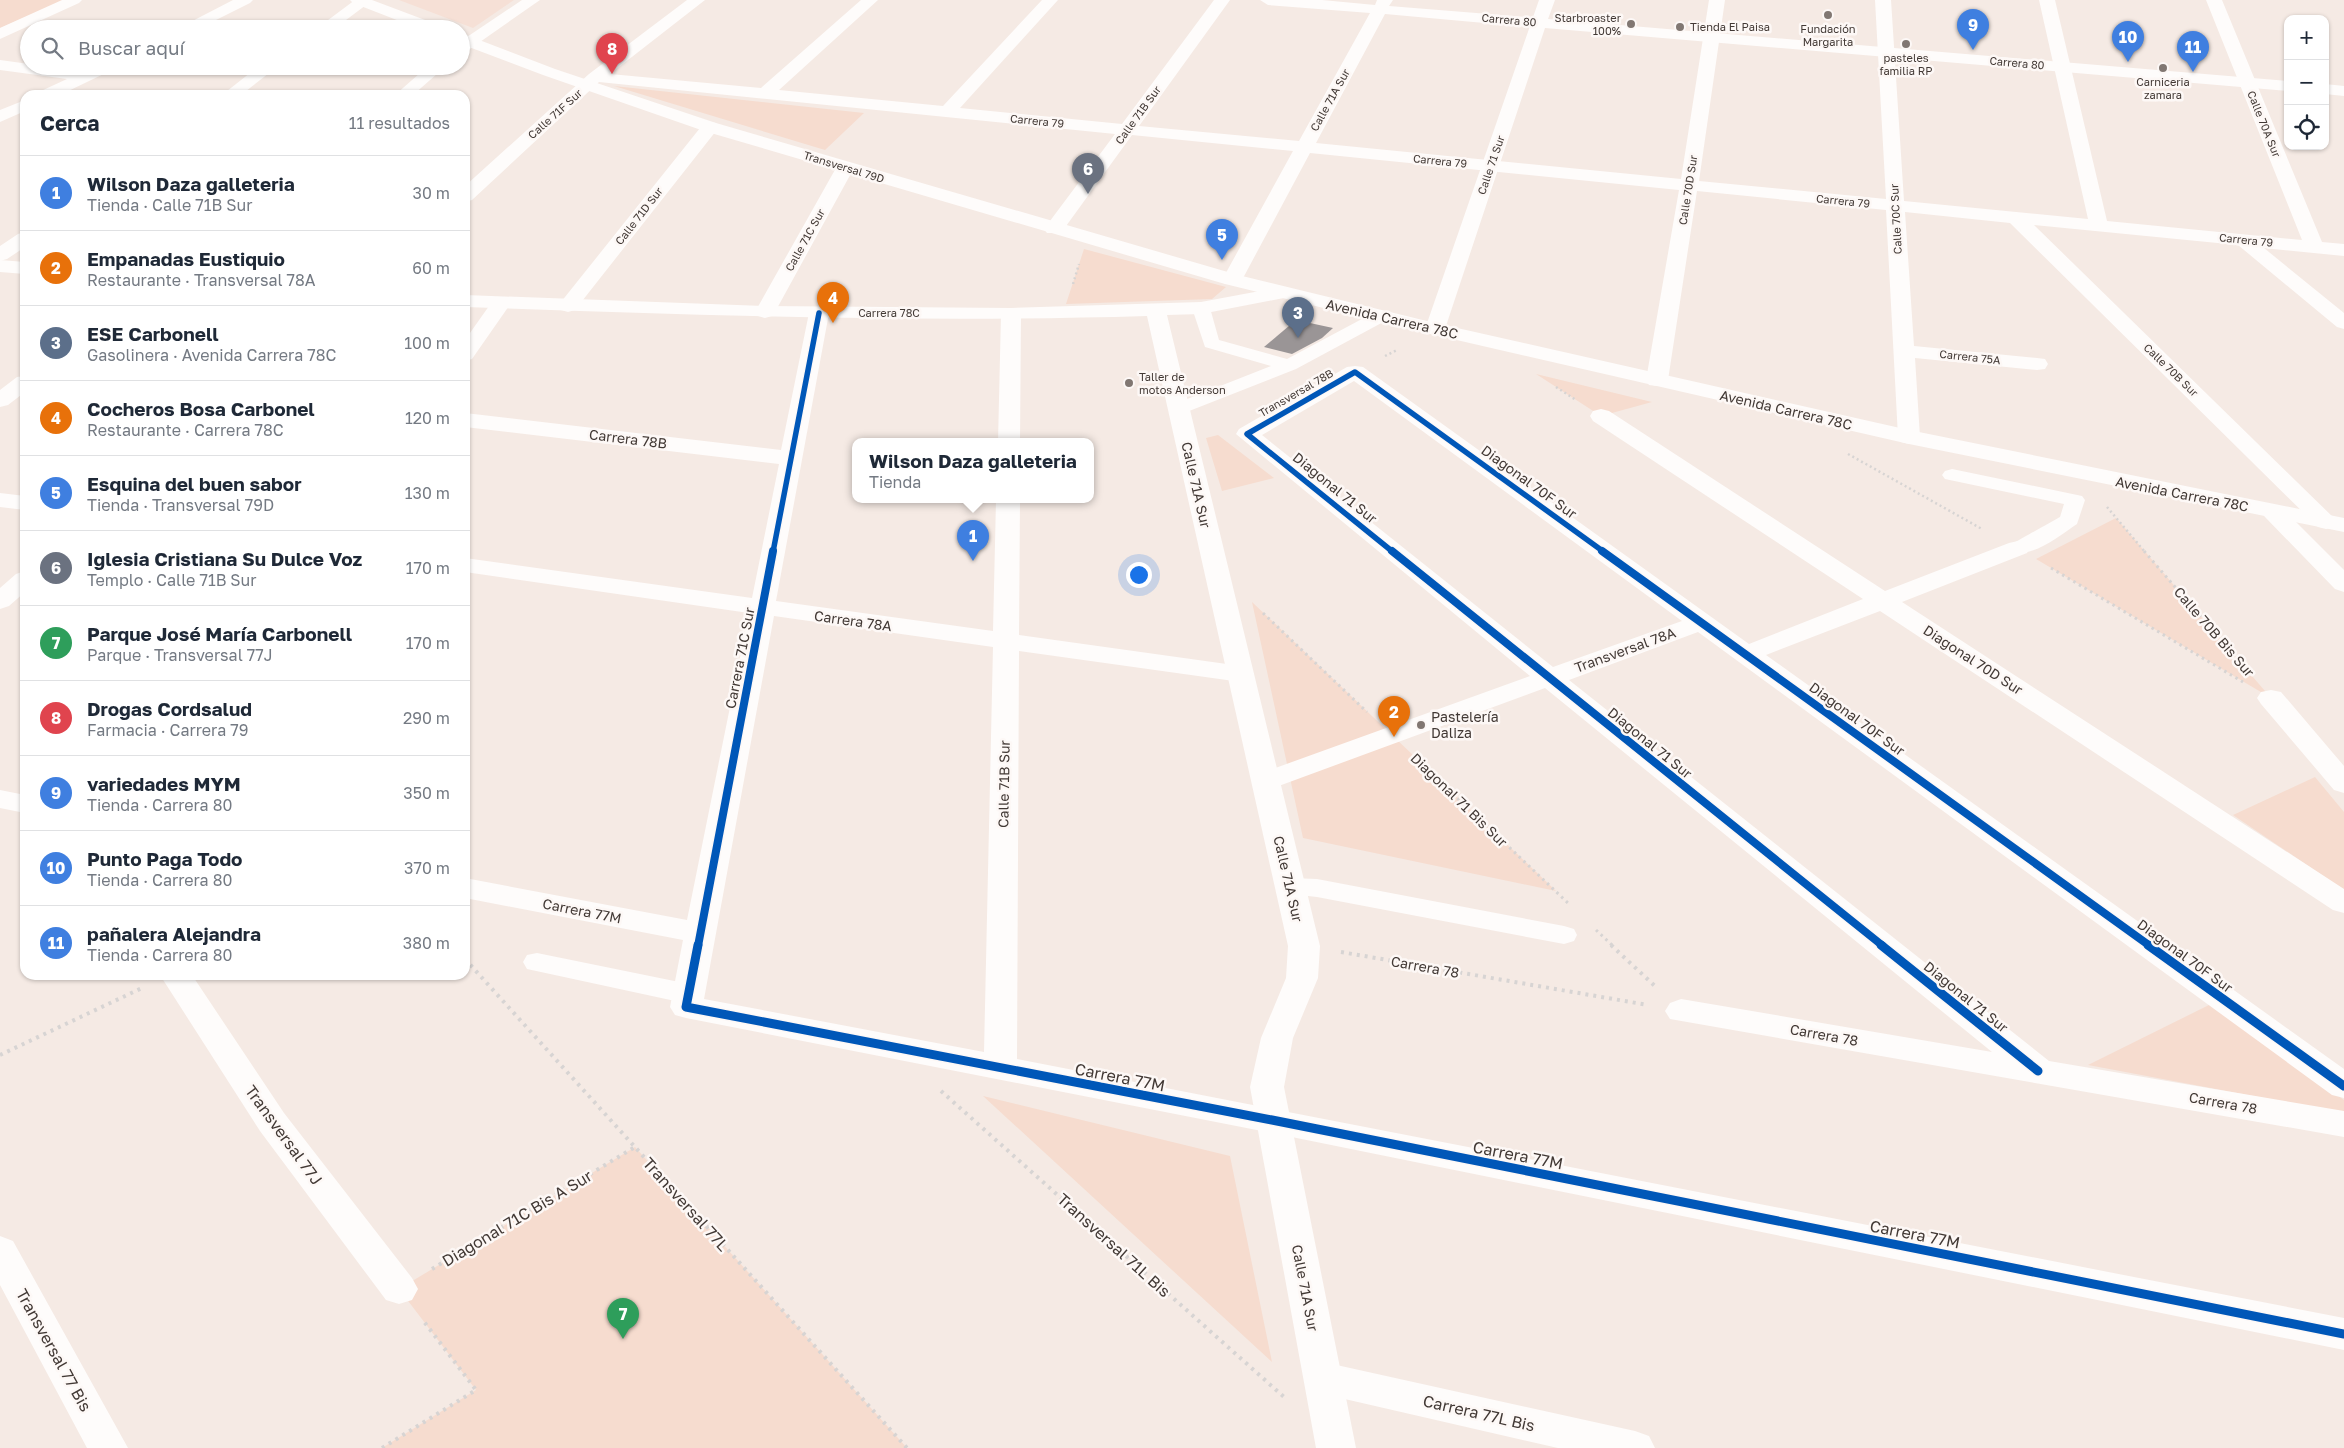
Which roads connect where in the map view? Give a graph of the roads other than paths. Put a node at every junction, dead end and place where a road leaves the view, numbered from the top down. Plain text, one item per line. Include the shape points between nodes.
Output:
1 (74, 0) edge
2 (245, 0) edge
3 (532, 0) edge
4 (697, 0) edge
5 (870, 0) edge
6 (1050, 0) edge
7 (1222, 0) edge
8 (1268, 0) edge
9 (1547, 0) edge
10 (1717, 0) edge
11 (1884, 0) edge
12 (2046, 0) edge
13 (2214, 0) edge
14 (360, 1) edge
15 (1382, 5) edge
16 (30, 20) edge
17 (204, 20) edge
18 (336, 20) edge
19 (412, 20) edge
20 (1539, 23) junction
21 (20, 25) edge
22 (0, 34) edge
23 (1713, 37) junction
24 (470, 38) edge
25 (470, 44) edge
26 (1887, 52) junction
27 (0, 65) edge
28 (2062, 67) junction
29 (20, 68) edge
30 (72, 75) edge
31 (90, 75) edge
32 (258, 75) edge
33 (427, 75) edge
34 (86, 77) junction
35 (591, 81) junction
36 (2247, 83) junction
37 (2284, 86) edge
38 (2329, 89) edge
39 (58, 90) edge
40 (237, 90) edge
41 (409, 90) edge
42 (2344, 91) edge
43 (765, 94) junction
44 (20, 107) edge
45 (947, 112) junction
46 (0, 117) edge
47 (710, 127) junction
48 (1127, 130) junction
49 (1304, 147) junction
50 (1490, 166) junction
51 (845, 168) junction
52 (1688, 185) junction
53 (470, 191) edge
54 (1896, 206) junction
55 (2016, 218) junction
56 (2099, 226) junction
57 (1054, 229) junction
58 (2243, 240) junction
59 (20, 241) edge
60 (2314, 247) junction
61 (2344, 250) edge
62 (0, 255) edge
63 (0, 266) edge
64 (20, 268) edge
65 (1232, 280) junction
66 (1282, 293) junction
67 (470, 301) edge
68 (501, 303) junction
69 (568, 306) junction
70 (1201, 308) junction
71 (1156, 311) junction
72 (765, 312) junction
73 (818, 313) junction
74 (1011, 314) junction
75 (1381, 316) junction
76 (2344, 322) edge
77 (1435, 329) junction
78 (470, 349) edge
79 (1904, 351) junction
80 (2037, 364) dead end
81 (1289, 365) junction
82 (1355, 372) joint
83 (1657, 380) junction
84 (20, 386) edge
85 (0, 400) edge
86 (1179, 409) junction
87 (1601, 416) dead end
88 (470, 421) edge
89 (1248, 434) joint
90 (1909, 437) junction
91 (1009, 438) edge
92 (790, 458) junction
93 (2012, 459) junction
94 (1952, 475) dead end
95 (2001, 485) junction
96 (0, 500) edge
97 (20, 502) edge
98 (1008, 503) edge
99 (2272, 512) junction
100 (2335, 524) edge
101 (2018, 548) joint
102 (470, 566) edge
103 (20, 583) edge
104 (2344, 584) edge
105 (0, 601) edge
106 (1883, 601) junction
107 (762, 607) junction
108 (1702, 622) junction
109 (1006, 643) junction
110 (1746, 654) junction
111 (1241, 674) junction
112 (1550, 678) junction
113 (2271, 698) road end
114 (1266, 781) junction
115 (2344, 784) edge
116 (0, 800) edge
117 (20, 803) edge
118 (1290, 887) junction
119 (470, 889) edge
120 (2344, 903) edge
121 (700, 934) junction
122 (1564, 935) dead end
123 (537, 962) dead end
124 (179, 980) edge
125 (687, 1001) junction
126 (1681, 1011) road end
127 (1000, 1068) junction
128 (2038, 1071) junction
129 (2344, 1086) edge
130 (1272, 1120) junction
131 (2344, 1124) edge
132 (0, 1252) edge
133 (399, 1289) road end
134 (2344, 1334) edge
135 (1323, 1378) junction
136 (1336, 1445) edge
137 (1623, 1447) edge
138 (108, 1448) edge

1 - 16 street
2 - 17 street
3 - 24 street
4 - 35 street, Calle 71F Sur
5 - 43 street
6 - 45 street
7 - 48 street, Calle 71B Sur
8 - 15 street, Carrera 80
9 - 20 street, Calle 71 Sur
10 - 23 street, Calle 70D Sur
11 - 26 street, Calle 70C Sur
12 - 28 street
13 - 36 street, Calle 70A Sur
14 - 18 street
14 - 19 street
15 - 20 street, Carrera 80
15 - 49 street, Calle 71A Sur
20 - 23 street, Carrera 80
20 - 50 street, Calle 71 Sur
21 - 22 street
23 - 26 street, Carrera 80
23 - 52 street, Calle 70D Sur
25 - 35 street, Transversal 79D
26 - 28 street, Carrera 80
26 - 54 street, Calle 70C Sur
27 - 29 street
28 - 36 street, Carrera 80
28 - 56 street
30 - 34 street
31 - 34 street
32 - 40 street
33 - 41 street
34 - 39 street
35 - 43 street, Carrera 79
35 - 47 street, Transversal 79D
35 - 53 street, Calle 71F Sur
36 - 37 street, Carrera 80
36 - 60 street, Calle 70A Sur
38 - 42 street
43 - 45 street, Carrera 79
44 - 46 street
45 - 48 street, Carrera 79
47 - 51 street, Transversal 79D
47 - 69 street, Calle 71D Sur
48 - 49 street, Carrera 79
48 - 57 street, Calle 71B Sur
49 - 50 street, Carrera 79
49 - 65 street, Calle 71A Sur
50 - 52 street, Carrera 79
50 - 77 street, Calle 71 Sur
51 - 57 street, Transversal 79D
51 - 72 street, Calle 71C Sur
52 - 54 street, Carrera 79
52 - 83 street, Calle 70D Sur
54 - 55 street, Carrera 79
54 - 79 street, Calle 70C Sur
55 - 56 street, Carrera 79
55 - 100 street, Calle 70B Sur
56 - 58 street, Carrera 79
57 - 65 street, Transversal 79D
58 - 60 street, Carrera 79
58 - 76 street
59 - 62 street
60 - 61 street, Carrera 79
63 - 64 street
65 - 66 street, Avenida Carrera 78C
66 - 70 street, Carrera 78C
66 - 75 street, Avenida Carrera 78C
67 - 68 street, Carrera 78C
68 - 69 street, Carrera 78C
68 - 78 street
69 - 72 street, Carrera 78C
70 - 71 street, Carrera 78C
70 - 81 lane via 1211,344
71 - 74 street, Carrera 78C
71 - 86 street, Calle 71A Sur
72 - 73 street, Carrera 78C
73 - 74 street, Carrera 78C
73 - 92 street, Carrera 71C Sur
74 - 91 street
75 - 77 street, Avenida Carrera 78C
75 - 81 lane
77 - 83 street, Avenida Carrera 78C
79 - 80 street, Carrera 75A
79 - 90 street, Calle 70C Sur
81 - 86 lane
82 - 89 street, Transversal 78B
82 - 108 street, Diagonal 70F Sur
83 - 90 street, Avenida Carrera 78C
84 - 85 street
86 - 111 street, Calle 71A Sur
87 - 106 street, Diagonal 70D Sur
88 - 92 street, Carrera 78B
89 - 112 street, Diagonal 71 Sur
90 - 93 street, Avenida Carrera 78C
92 - 107 street, Carrera 71C Sur
93 - 95 lane
93 - 99 street, Avenida Carrera 78C
94 - 95 lane
95 - 101 lane via 2075,500 2070,520
96 - 97 street
98 - 109 street, Calle 71B Sur
99 - 100 street, Avenida Carrera 78C
99 - 104 street
101 - 106 street
102 - 107 street, Carrera 78A
103 - 105 street
106 - 110 street
106 - 120 street, Diagonal 70D Sur
107 - 109 street, Carrera 78A
107 - 121 street, Carrera 71C Sur
108 - 110 street, Diagonal 70F Sur
108 - 112 street, Transversal 78A
109 - 111 street, Carrera 78A
109 - 127 street, Calle 71B Sur
110 - 129 street, Diagonal 70F Sur
111 - 114 street, Calle 71A Sur
112 - 114 street, Transversal 78A
112 - 128 street, Diagonal 71 Sur
113 - 115 street
114 - 118 street, Calle 71A Sur
116 - 117 street
118 - 122 lane via 1317,888
118 - 130 street, Calle 71A Sur via 1304,946 1302,978 1277,1038 1267,1087
119 - 121 street, Carrera 77M
121 - 125 street, Carrera 71C Sur
123 - 125 lane
124 - 133 street, Transversal 77J via 272,1122
125 - 127 street, Carrera 77M via 892,1048
126 - 128 street, Carrera 78
127 - 130 street, Carrera 77M
128 - 131 street, Carrera 78
130 - 134 street, Carrera 77M
130 - 135 street, Calle 71A Sur
132 - 138 street, Transversal 77 Bis
135 - 136 street, Calle 71A Sur
135 - 137 street, Carrera 77L Bis

